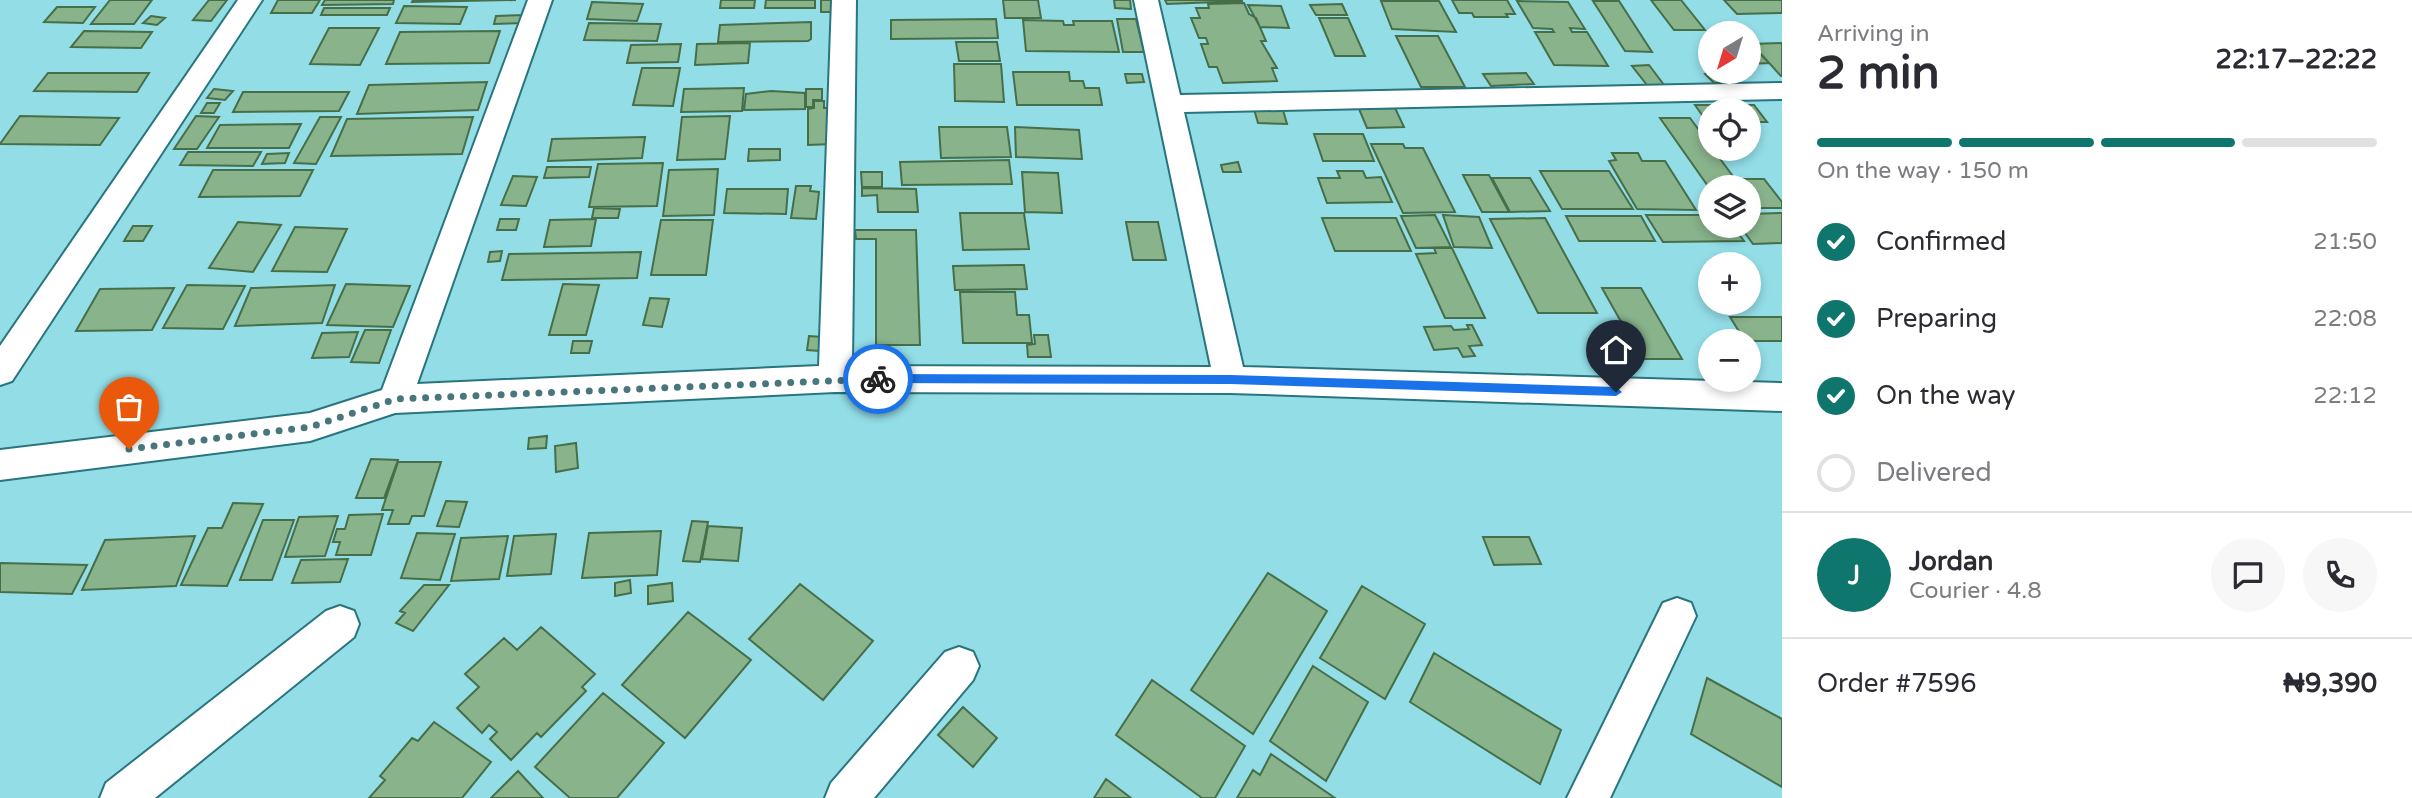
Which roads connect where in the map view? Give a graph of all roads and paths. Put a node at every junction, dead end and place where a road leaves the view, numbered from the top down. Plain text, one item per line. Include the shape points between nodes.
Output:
1 (250, 0) edge
2 (540, 0) edge
3 (844, 0) edge
4 (1146, 0) edge
5 (1782, 91) edge
6 (1170, 104) junction
7 (0, 372) edge
8 (835, 379) junction
9 (1230, 380) junction
10 (1782, 397) edge
11 (396, 399) junction
12 (0, 465) edge
13 (1677, 616) dead end
14 (340, 624) dead end
15 (959, 666) dead end
16 (121, 798) edge
17 (846, 798) edge
18 (1588, 798) edge

1 - 7 street
2 - 11 street
3 - 8 street
4 - 6 street
5 - 6 street
6 - 9 street
8 - 9 street
8 - 11 street
9 - 10 street
11 - 12 street via 310,427
13 - 18 street
14 - 16 street
15 - 17 street

